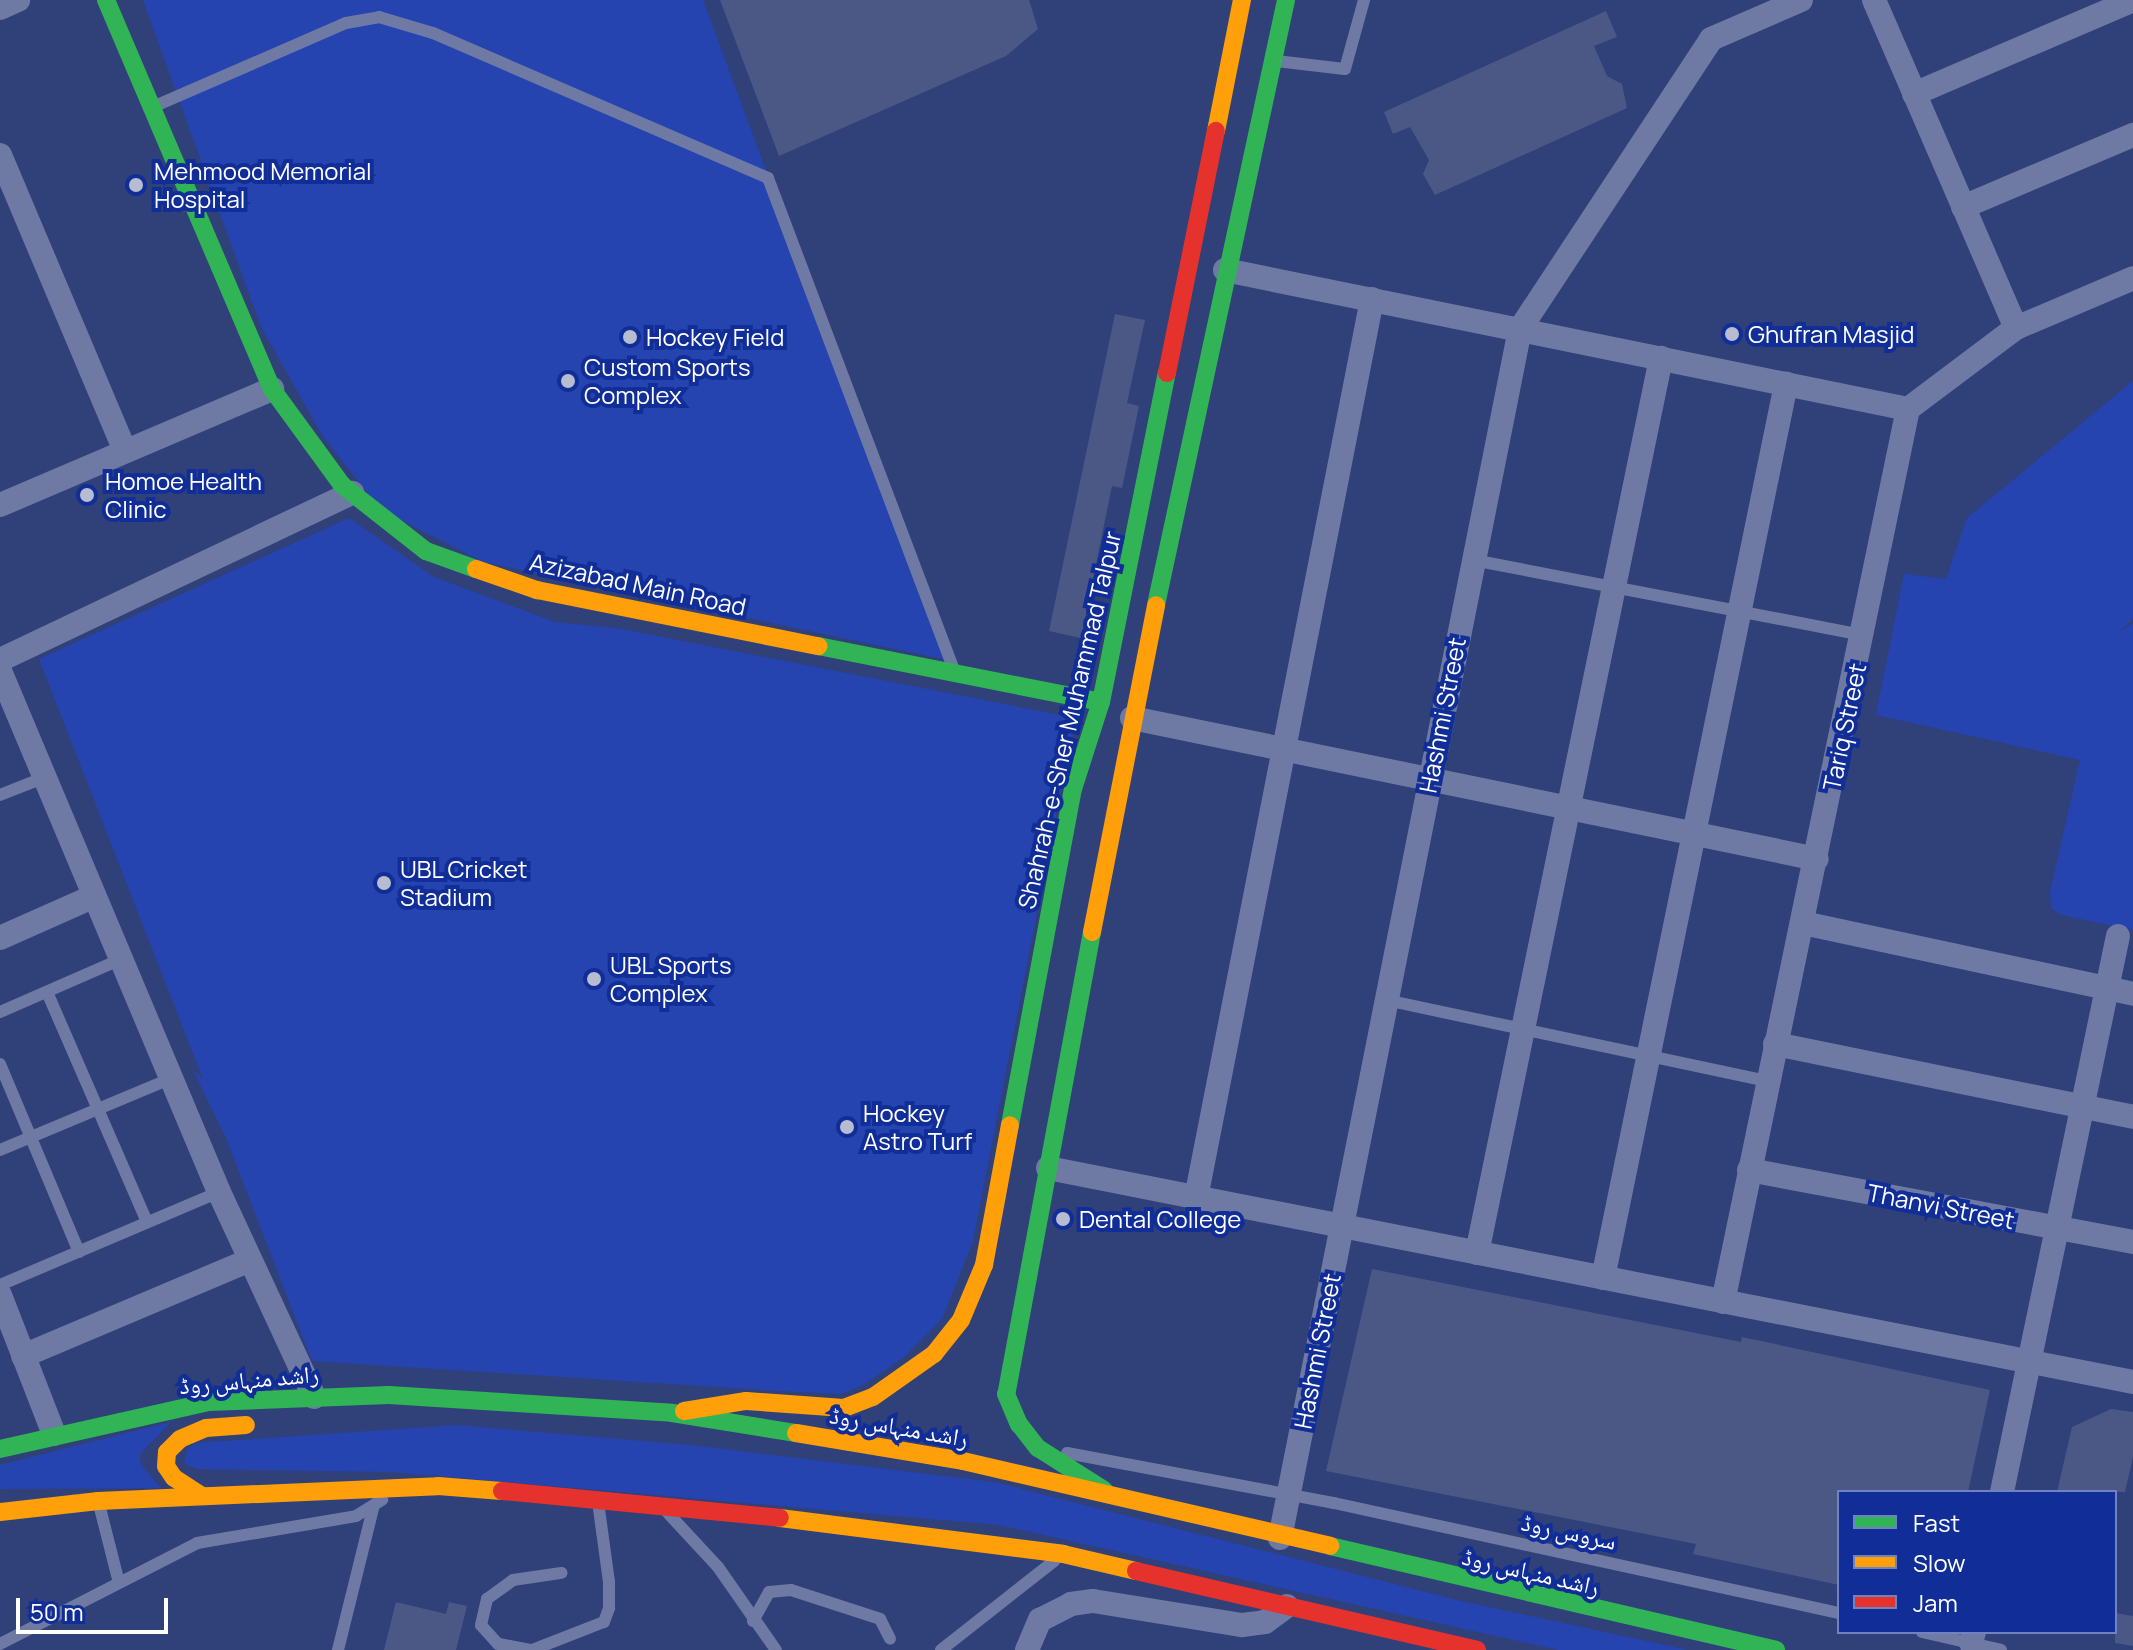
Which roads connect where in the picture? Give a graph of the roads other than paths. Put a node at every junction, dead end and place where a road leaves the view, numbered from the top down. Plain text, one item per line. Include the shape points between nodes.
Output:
1 (18, 0) edge
2 (106, 0) edge
3 (1242, 0) edge
4 (1286, 0) edge
5 (1364, 0) edge
6 (1801, 0) edge
7 (1874, 0) edge
8 (2133, 0) edge
9 (0, 8) edge
10 (1272, 61) junction
11 (1914, 94) junction
12 (152, 107) junction
13 (2133, 135) edge
14 (0, 155) edge
15 (1963, 207) junction
16 (1225, 270) junction
17 (2133, 278) edge
18 (1372, 299) junction
19 (2016, 328) junction
20 (1520, 329) junction
21 (1661, 358) junction
22 (1786, 384) junction
23 (272, 389) junction
24 (1908, 409) junction
25 (125, 451) junction
26 (352, 493) junction
27 (0, 505) edge
28 (1473, 560) junction
29 (1614, 587) junction
30 (1740, 611) junction
31 (1863, 635) junction
32 (0, 660) edge
33 (0, 671) edge
34 (955, 673) junction
35 (1101, 702) junction
36 (1132, 718) junction
37 (1282, 748) junction
38 (43, 778) junction
39 (1429, 780) junction
40 (0, 795) edge
41 (1568, 808) junction
42 (1694, 834) junction
43 (1817, 859) junction
44 (92, 897) junction
45 (1803, 923) junction
46 (2126, 937) edge
47 (0, 938) edge
48 (119, 960) junction
49 (2107, 989) junction
50 (47, 992) junction
51 (2133, 994) edge
52 (1386, 1000) junction
53 (0, 1012) edge
54 (1523, 1029) junction
55 (1775, 1044) junction
56 (1648, 1056) junction
57 (0, 1064) edge
58 (170, 1079) junction
59 (1767, 1081) junction
60 (2082, 1107) junction
61 (98, 1109) junction
62 (2133, 1117) edge
63 (31, 1137) junction
64 (0, 1150) edge
65 (1048, 1168) junction
66 (1749, 1170) junction
67 (219, 1192) junction
68 (1196, 1198) junction
69 (147, 1222) junction
70 (1341, 1226) junction
71 (2057, 1227) junction
72 (2133, 1242) edge
73 (79, 1252) junction
74 (1477, 1253) junction
75 (248, 1261) junction
76 (1603, 1278) junction
77 (0, 1285) edge
78 (0, 1295) edge
79 (1723, 1302) junction
80 (23, 1356) junction
81 (2028, 1362) junction
82 (2133, 1382) edge
83 (314, 1397) junction
84 (438, 1399) junction
85 (672, 1413) junction
86 (373, 1417) dead end
87 (267, 1424) dead end
88 (54, 1434) junction
89 (1038, 1448) junction
90 (0, 1449) edge
91 (402, 1488) junction
92 (2002, 1490) edge
93 (1290, 1494) junction
94 (202, 1496) junction
95 (1115, 1497) junction
96 (598, 1499) junction
97 (98, 1501) junction
98 (658, 1503) junction
99 (374, 1505) junction
100 (0, 1512) edge
101 (1280, 1538) junction
102 (1063, 1554) junction
103 (561, 1573) dead end
104 (119, 1583) junction
105 (1287, 1606) junction
106 (1837, 1613) edge
107 (753, 1621) junction
108 (1939, 1634) edge
109 (1972, 1638) edge
110 (890, 1639) dead end
111 (0, 1644) edge
112 (338, 1650) edge
113 (531, 1650) edge
114 (776, 1650) edge
115 (941, 1650) edge
116 (1027, 1650) edge
117 (1477, 1650) edge
118 (1776, 1650) edge
119 (2001, 1650) edge

1 - 9 street
2 - 12 main road, Azizabad Main Road
3 - 35 main road, Shahrah-e-Sher Muhammad Talpur
4 - 10 main road
5 - 10 lane via 1345,69
6 - 20 street, Hashmi Street via 1711,39
7 - 11 street
8 - 11 street
10 - 16 main road
11 - 15 street
12 - 23 main road, Azizabad Main Road
12 - 34 lane via 346,23 379,17 433,33 768,178
13 - 15 street
14 - 25 street
15 - 19 street
16 - 18 street
16 - 36 main road
17 - 19 street
18 - 20 street
18 - 37 street
19 - 24 street
20 - 21 street
20 - 28 street, Hashmi Street
21 - 22 street
21 - 29 street
22 - 24 street
22 - 30 street
23 - 25 street
23 - 26 main road, Azizabad Main Road
24 - 31 street, Tariq Street
25 - 27 street
26 - 32 street
26 - 34 main road, Azizabad Main Road via 426,551 537,590
28 - 29 lane
28 - 39 street, Hashmi Street
29 - 30 lane
29 - 41 street
30 - 31 lane
30 - 42 street
31 - 43 street, Tariq Street
33 - 38 street
34 - 35 main road, Azizabad Main Road
35 - 85 main road, Shahrah-e-Sher Muhammad Talpur via 1073,789 984,1265 961,1320 900,1382 844,1408 746,1401
36 - 37 street
36 - 65 main road
37 - 39 street
37 - 68 street
38 - 40 lane
38 - 44 street
39 - 41 street
39 - 52 street, Hashmi Street
41 - 42 street
41 - 54 street
42 - 43 street
42 - 56 street
43 - 45 street, Tariq Street
44 - 47 street
44 - 48 street
45 - 49 street
45 - 55 street, Tariq Street
46 - 49 street
48 - 50 lane
48 - 58 street
49 - 51 street
49 - 60 street
50 - 53 lane
50 - 61 lane
52 - 54 lane
52 - 70 street, Hashmi Street
54 - 56 lane
54 - 74 street
55 - 59 street, Tariq Street
55 - 60 street
56 - 59 lane
56 - 76 street
57 - 63 lane
58 - 61 lane
58 - 67 street
59 - 66 street, Tariq Street
60 - 62 street
60 - 71 street
61 - 63 lane
61 - 69 lane
63 - 64 lane
63 - 73 lane
65 - 68 street
65 - 89 main road via 1006,1394 1019,1424
66 - 71 street, Thanvi Street
66 - 79 street, Tariq Street
67 - 69 lane
67 - 75 street
68 - 70 street
69 - 73 lane
70 - 74 street
70 - 93 street, Hashmi Street
71 - 72 street, Thanvi Street
71 - 81 street
73 - 77 lane
74 - 76 street
75 - 80 street
75 - 83 street
76 - 79 street
78 - 80 street
79 - 81 street
80 - 88 street
81 - 82 street
81 - 92 street
83 - 84 main road, راشد منہاس روڈ
83 - 88 main road, راشد منہاس روڈ via 209,1402
84 - 85 main road, راشد منہاس روڈ
84 - 86 main road
85 - 95 main road, راشد منہاس روڈ via 963,1461
87 - 94 main road via 206,1428 180,1439 167,1452 166,1466 174,1478
88 - 90 main road, راشد منہاس روڈ
89 - 93 lane, سروس روڈ
89 - 95 main road
91 - 94 main road
91 - 96 main road
91 - 99 lane
93 - 101 street, Hashmi Street
93 - 106 lane, سروس روڈ
94 - 97 main road
95 - 101 main road, راشد منہاس روڈ
96 - 98 main road
96 - 113 lane via 609,1582 604,1622
97 - 100 main road
97 - 104 lane
98 - 102 main road
98 - 107 lane via 718,1567
99 - 104 lane via 356,1516 197,1543
99 - 112 lane
101 - 118 main road, راشد منہاس روڈ
102 - 105 main road
102 - 115 lane
103 - 113 lane via 513,1580 487,1599 481,1625 498,1644
104 - 111 lane
105 - 116 street via 1265,1622 1242,1625 1093,1601 1071,1604 1040,1620
105 - 117 main road
107 - 110 lane via 769,1592 791,1590 880,1619
107 - 114 lane
108 - 109 lane
109 - 119 lane

